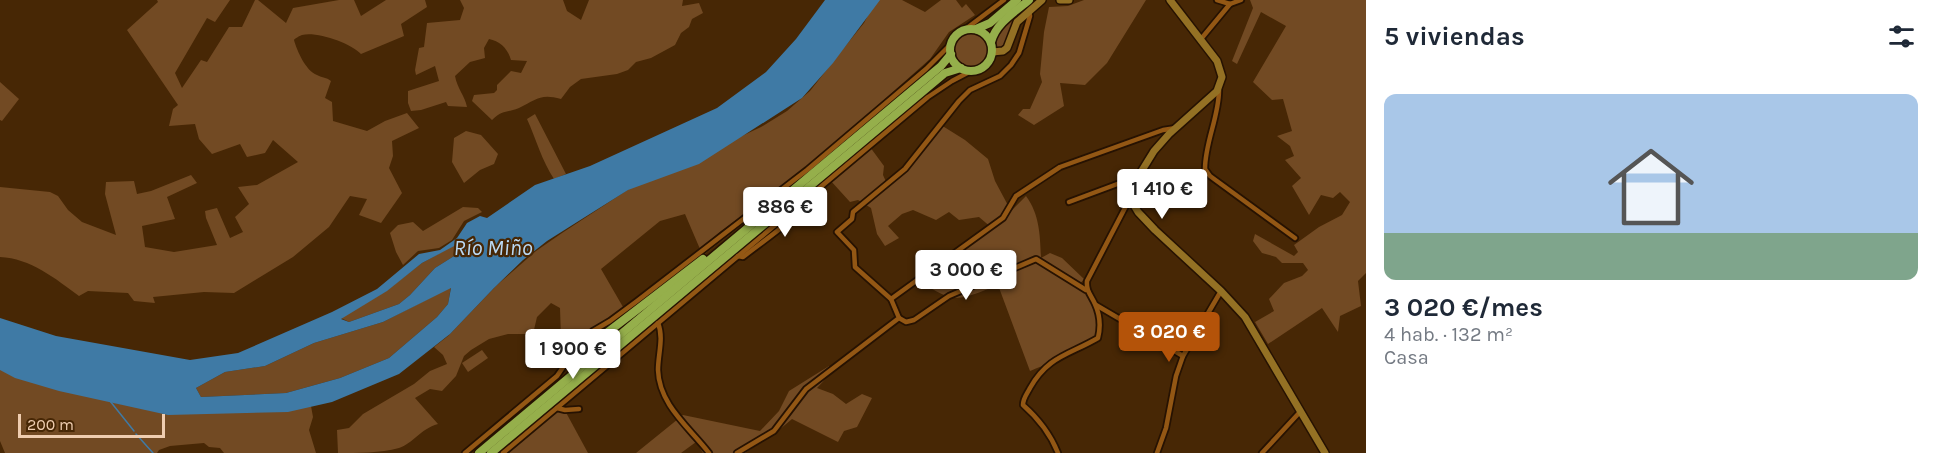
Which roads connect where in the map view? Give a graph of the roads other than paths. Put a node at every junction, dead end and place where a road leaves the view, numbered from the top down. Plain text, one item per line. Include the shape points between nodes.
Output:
1 (1004, 0) edge
2 (1017, 0) edge
3 (1029, 0) edge
4 (1041, 0) edge
5 (1060, 0) edge
6 (1069, 0) edge
7 (1170, 0) edge
8 (1217, 0) edge
9 (1241, 0) edge
10 (1230, 4) junction
11 (1029, 11) junction
12 (976, 29) junction
13 (963, 31) junction
14 (1201, 39) junction
15 (991, 42) junction
16 (952, 43) junction
17 (992, 52) junction
18 (951, 54) junction
19 (961, 68) junction
20 (971, 71) junction
21 (1219, 88) junction
22 (1176, 128) junction
23 (1133, 185) junction
24 (1132, 199) junction
25 (1069, 202) dead end
26 (773, 207) junction
27 (1295, 238) dead end
28 (1086, 290) junction
29 (1221, 291) junction
30 (891, 299) junction
31 (1096, 305) junction
32 (899, 318) junction
33 (658, 323) junction
34 (580, 345) junction
35 (1183, 356) junction
36 (557, 408) junction
37 (579, 409) dead end
38 (1299, 413) junction
39 (465, 453) edge
40 (479, 453) edge
41 (491, 453) edge
42 (503, 453) edge
43 (710, 453) edge
44 (737, 453) edge
45 (1058, 453) edge
46 (1157, 453) edge
47 (1262, 453) edge
48 (1325, 453) edge

1 - 13 street
2 - 12 highway via 990,23
3 - 15 highway via 994,32
4 - 11 street
5 - 6 street
7 - 14 street
8 - 10 street
9 - 10 street
10 - 14 street
11 - 17 street via 1017,22 1007,48
11 - 30 street via 1019,53 1011,65 1000,76 970,90 905,169 853,212 852,219 837,232 854,250 855,267
12 - 13 highway
12 - 15 highway
13 - 16 highway
14 - 21 street via 1221,69
15 - 17 highway
16 - 18 highway
16 - 34 street via 807,170 593,331
17 - 20 highway via 983,67
18 - 19 highway
18 - 26 highway
19 - 20 highway
19 - 41 highway via 945,74
20 - 33 street via 933,93
21 - 22 street
21 - 27 street via 1205,169
22 - 23 street via 1154,151
22 - 30 street via 1060,167 1016,196 1004,218
23 - 24 street
23 - 25 street via 1120,183
24 - 28 street via 1097,260
24 - 29 street via 1155,230
26 - 34 highway via 604,334
26 - 40 highway
28 - 31 street
28 - 32 street via 1036,259 949,297 914,320 906,322
29 - 35 street
29 - 38 street via 1245,317
30 - 32 street
31 - 35 street
31 - 45 street via 1101,323 1098,338 1046,366 1023,400 1023,405 1051,436
32 - 44 street via 806,389 774,431
33 - 36 street
33 - 43 street via 658,371 664,392 675,415
34 - 39 street via 557,376
35 - 46 street
36 - 37 street
36 - 42 street
38 - 47 street
38 - 48 street

